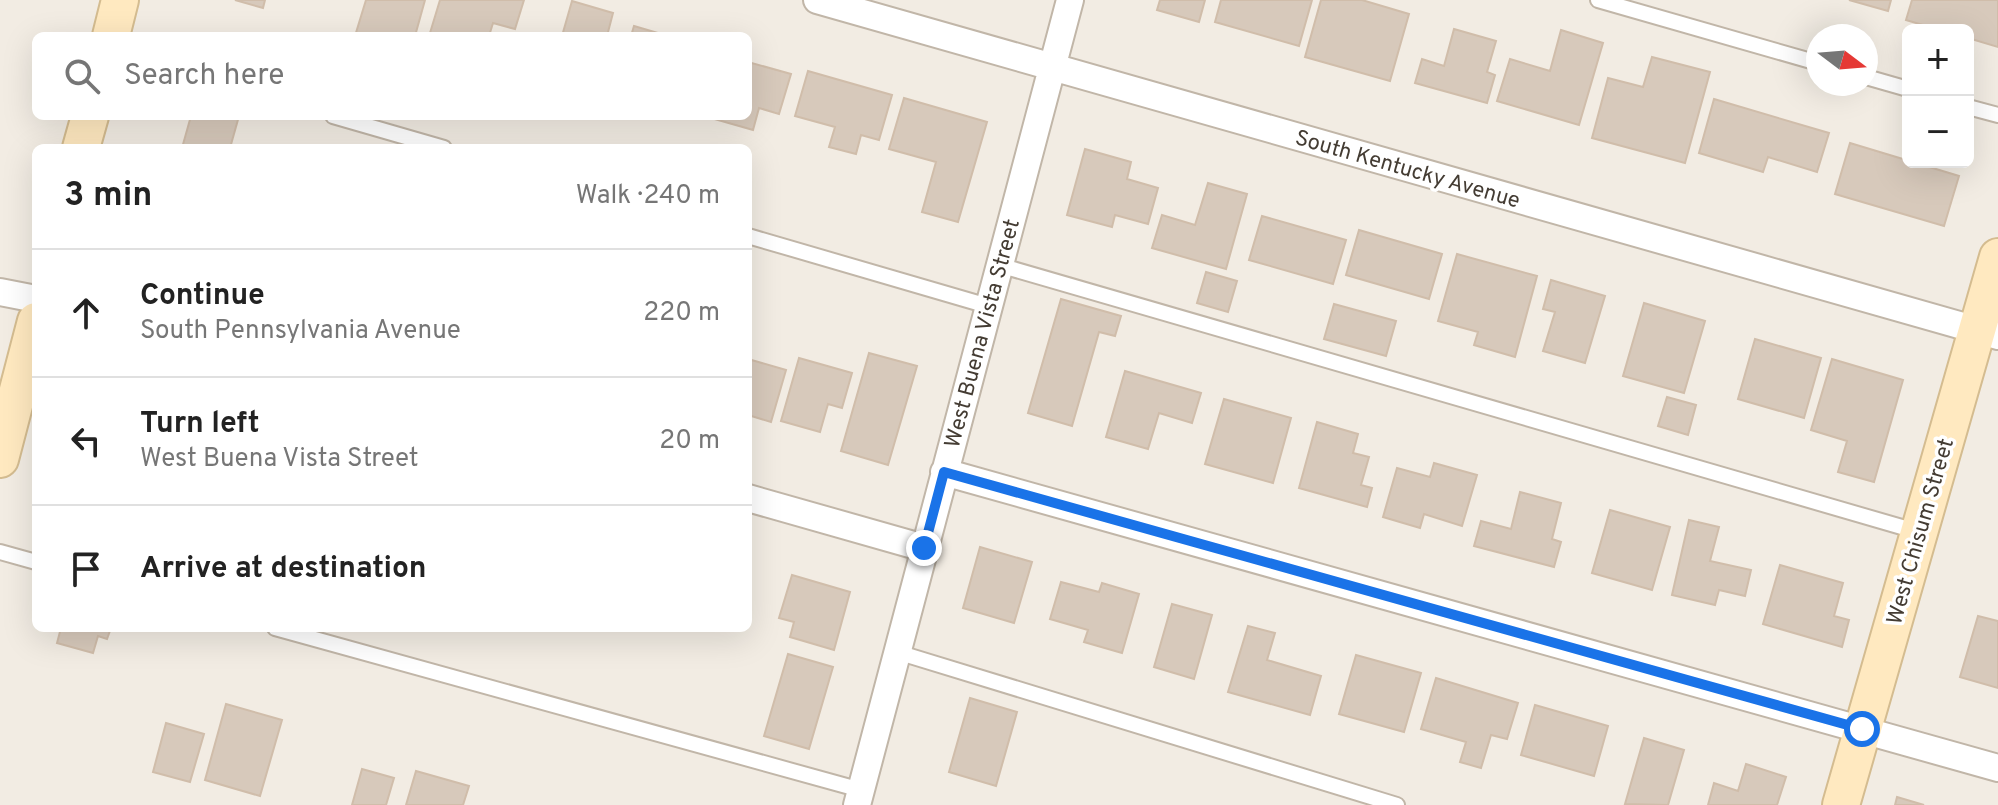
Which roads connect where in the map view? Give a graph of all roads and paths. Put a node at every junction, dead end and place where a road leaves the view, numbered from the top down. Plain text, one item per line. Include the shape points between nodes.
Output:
1 (120, 0) edge
2 (817, 0) edge
3 (1070, 0) edge
4 (1598, 0) edge
5 (112, 32) edge
6 (1806, 60) edge
7 (1052, 66) junction
8 (1878, 80) edge
9 (1902, 87) edge
10 (1974, 109) edge
11 (1998, 115) edge
12 (89, 120) edge
13 (347, 120) edge
14 (82, 144) edge
15 (430, 144) edge
16 (752, 237) edge
17 (1998, 257) edge
18 (999, 265) junction
19 (0, 292) edge
20 (32, 298) edge
21 (988, 306) junction
22 (1987, 333) edge
23 (32, 336) edge
24 (0, 459) edge
25 (944, 472) junction
26 (752, 499) edge
27 (1919, 532) junction
28 (924, 548) junction
29 (0, 552) edge
30 (32, 561) edge
31 (289, 632) edge
32 (897, 652) junction
33 (1862, 729) junction
34 (1998, 768) edge
35 (859, 797) edge
36 (1397, 805) edge
37 (1841, 805) edge

1 - 5 street
2 - 7 street, South Kentucky Avenue
3 - 7 street, West Buena Vista Street
4 - 6 lane
7 - 18 street, West Buena Vista Street
7 - 22 street, South Kentucky Avenue
8 - 9 lane
10 - 11 lane
12 - 14 street
13 - 15 lane
16 - 21 lane
17 - 22 street, West Chisum Street
18 - 21 street, West Buena Vista Street
18 - 27 lane
19 - 20 street
21 - 25 street, West Buena Vista Street
22 - 27 street, West Chisum Street
23 - 24 street
25 - 28 street, West Buena Vista Street
25 - 33 street
26 - 28 street
27 - 33 street, West Chisum Street
28 - 32 street, West Buena Vista Street
29 - 30 lane
31 - 35 lane
32 - 35 street, West Buena Vista Street
32 - 36 lane
33 - 34 street
33 - 37 street, West Chisum Street

